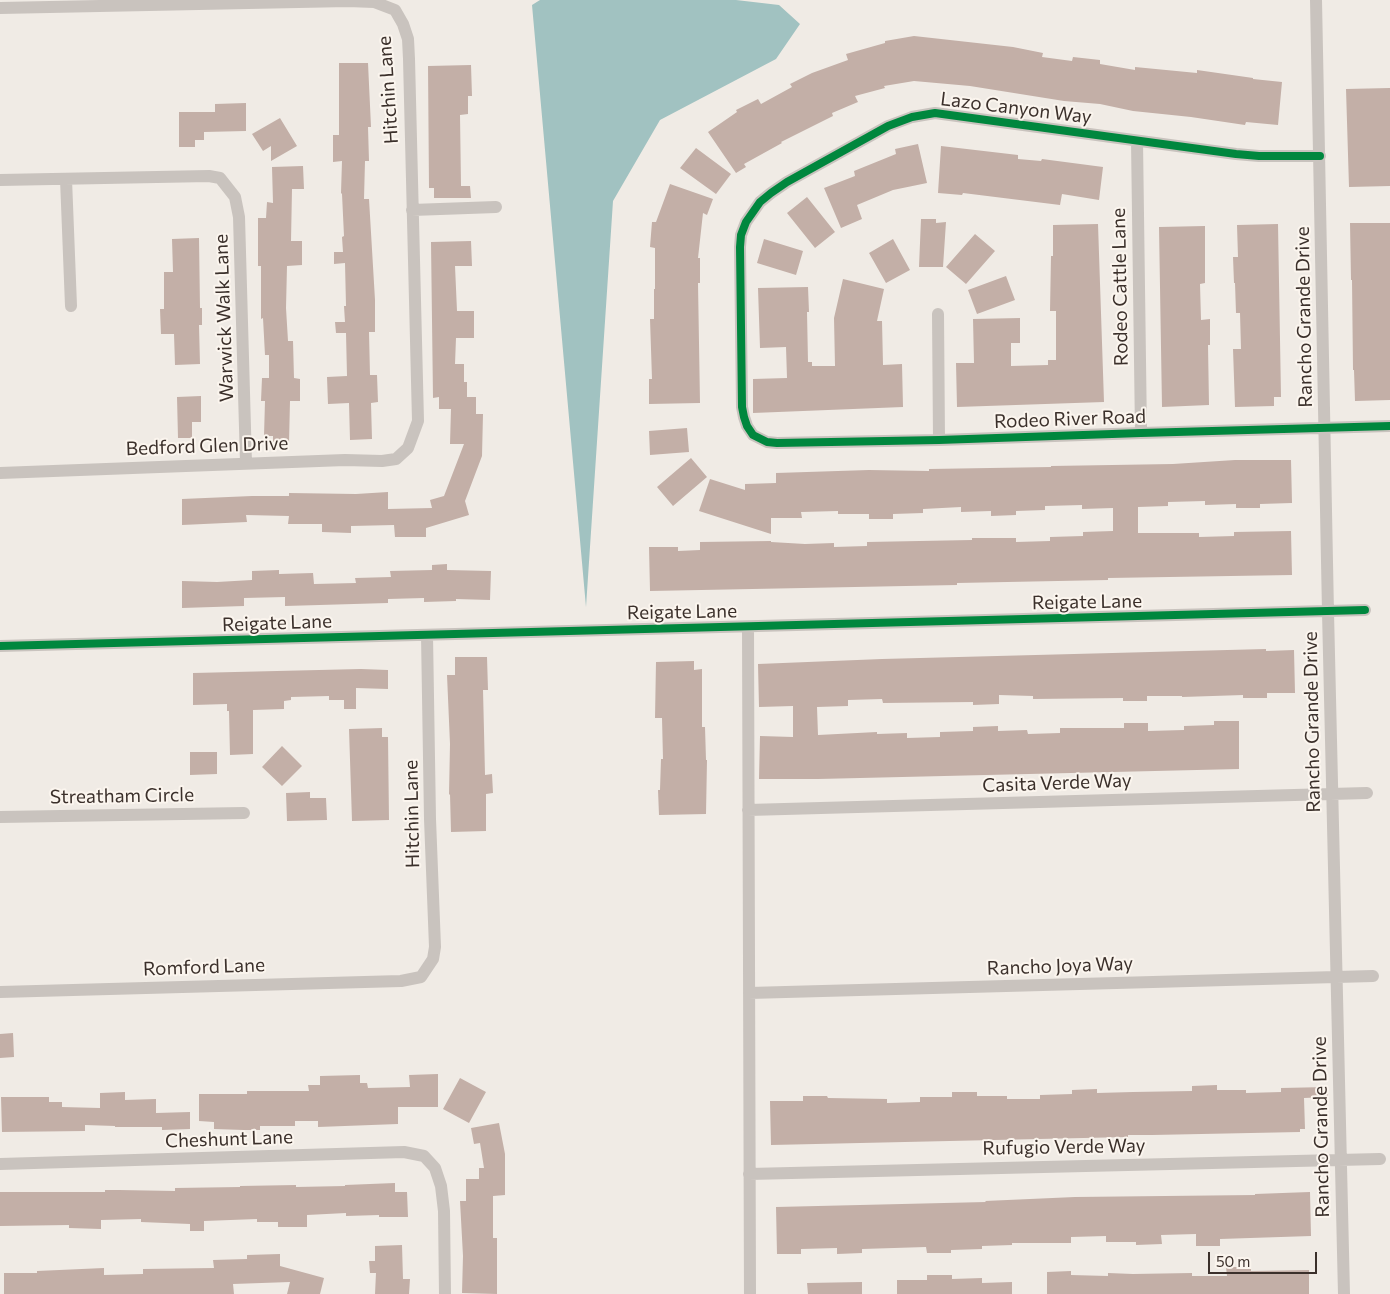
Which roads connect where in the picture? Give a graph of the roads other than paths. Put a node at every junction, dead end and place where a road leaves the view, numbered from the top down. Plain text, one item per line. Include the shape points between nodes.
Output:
1 (1316, 0) edge
2 (0, 8) edge
3 (1137, 142) junction
4 (1320, 156) junction
5 (66, 179) junction
6 (0, 180) edge
7 (496, 207) dead end
8 (412, 210) junction
9 (71, 306) dead end
10 (938, 314) dead end
11 (1390, 426) edge
12 (1325, 428) junction
13 (1141, 433) junction
14 (753, 435) joint
15 (939, 440) junction
16 (409, 444) joint
17 (246, 463) junction
18 (0, 473) edge
19 (1365, 610) dead end
20 (1328, 612) junction
21 (748, 627) junction
22 (427, 635) junction
23 (0, 646) edge
24 (1367, 793) dead end
25 (1332, 794) junction
26 (748, 810) junction
27 (244, 813) dead end
28 (0, 817) edge
29 (1373, 976) dead end
30 (1336, 978) junction
31 (409, 979) joint
32 (0, 992) edge
33 (749, 993) junction
34 (1380, 1159) dead end
35 (1341, 1160) junction
36 (0, 1164) edge
37 (749, 1174) junction
38 (445, 1294) edge
39 (750, 1294) edge
40 (1344, 1294) edge

1 - 4 street, Rancho Grande Drive
2 - 8 street, Hitchin Lane via 348,1 374,2 396,10 408,39
3 - 4 street, Lazo Canyon Way via 1259,156
3 - 13 street, Rodeo Cattle Lane
3 - 14 street, Lazo Canyon Way via 924,114 888,126 771,192 746,222 740,247 742,407
4 - 12 street, Rancho Grande Drive
5 - 6 street
5 - 9 street
5 - 17 street, Warwick Walk Lane via 208,176 220,178 235,197 239,217
7 - 8 street
8 - 16 street, Hitchin Lane via 418,421
10 - 15 street
11 - 12 street, Rodeo River Road
12 - 13 street, Rodeo River Road
12 - 20 street, Rancho Grande Drive
13 - 15 street, Rodeo River Road
14 - 15 street, Rodeo River Road via 777,443
16 - 17 street, Bedford Glen Drive via 396,459
17 - 18 street, Bedford Glen Drive
19 - 20 street, Reigate Lane
20 - 21 street, Reigate Lane
20 - 25 street, Rancho Grande Drive
21 - 22 street, Reigate Lane
21 - 26 street
22 - 23 street, Reigate Lane
22 - 31 street, Hitchin Lane via 435,947 433,959 421,977
24 - 25 street, Casita Verde Way
25 - 26 street, Casita Verde Way
25 - 30 street, Rancho Grande Drive
26 - 33 street
27 - 28 street, Streatham Circle
29 - 30 street, Rancho Joya Way
30 - 33 street, Rancho Joya Way
30 - 35 street, Rancho Grande Drive
31 - 32 street, Romford Lane
33 - 37 street
34 - 35 street, Rufugio Verde Way
35 - 37 street, Rufugio Verde Way
35 - 40 street, Rancho Grande Drive
36 - 38 street, Cheshunt Lane via 404,1152 424,1156 435,1168 441,1186
37 - 39 street

